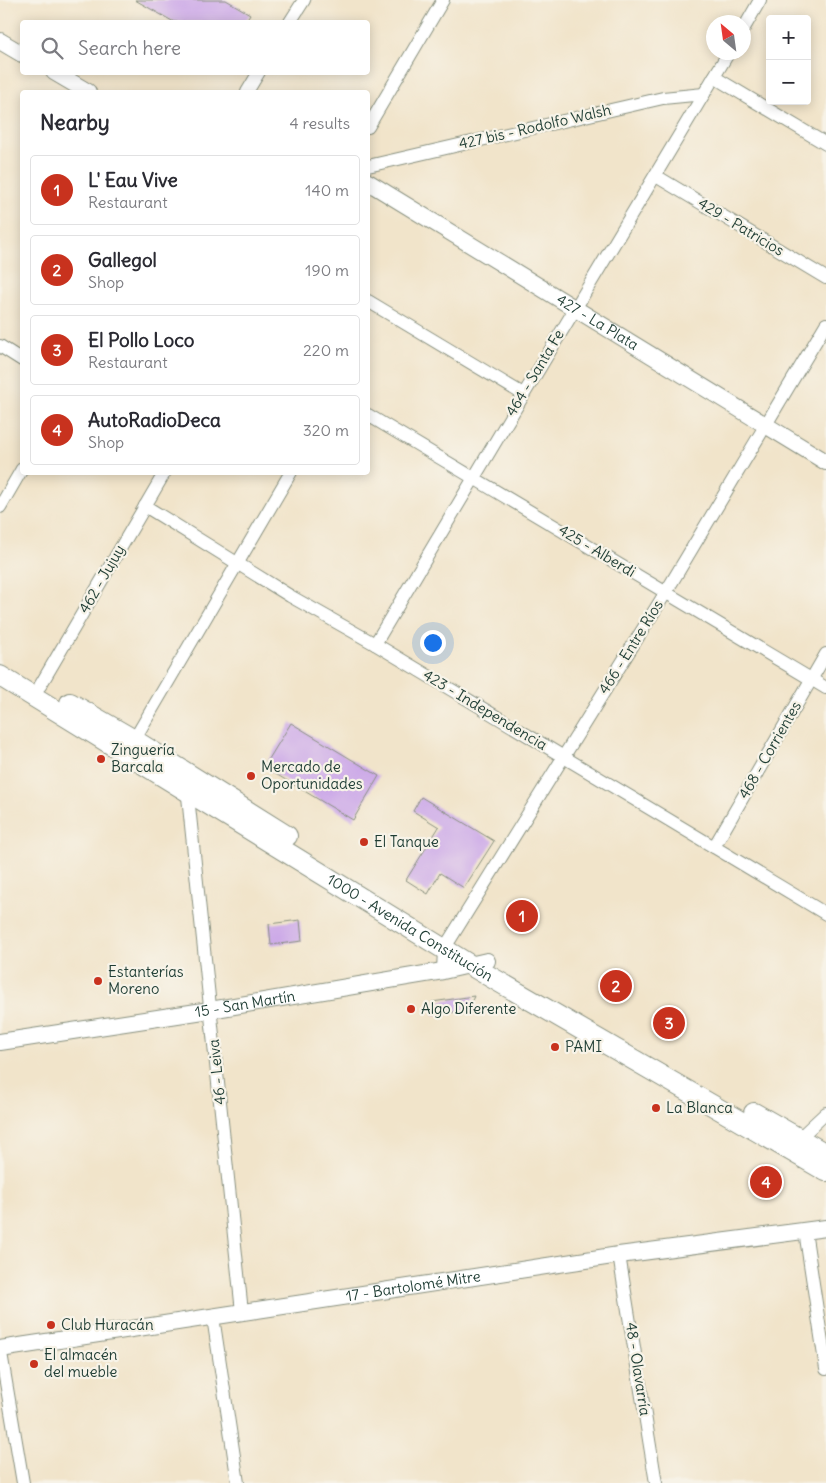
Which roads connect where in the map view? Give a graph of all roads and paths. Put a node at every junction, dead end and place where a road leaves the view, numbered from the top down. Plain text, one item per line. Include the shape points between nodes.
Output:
1 (304, 0) edge
2 (443, 0) edge
3 (760, 0) edge
4 (751, 16) edge
5 (291, 20) edge
6 (0, 41) edge
7 (20, 53) edge
8 (724, 60) edge
9 (59, 75) edge
10 (257, 75) edge
11 (714, 77) junction
12 (85, 90) edge
13 (248, 90) edge
14 (704, 94) junction
15 (370, 124) edge
16 (826, 144) edge
17 (370, 166) edge
18 (656, 176) junction
19 (370, 183) edge
20 (826, 278) edge
21 (370, 302) edge
22 (573, 309) junction
23 (826, 324) edge
24 (0, 346) edge
25 (20, 359) edge
26 (523, 394) junction
27 (370, 416) edge
28 (765, 425) junction
29 (826, 462) edge
30 (20, 472) edge
31 (163, 475) edge
32 (289, 475) edge
33 (474, 477) junction
34 (145, 506) junction
35 (0, 507) edge
36 (237, 562) junction
37 (666, 592) junction
38 (375, 644) junction
39 (826, 654) edge
40 (0, 661) edge
41 (0, 676) edge
42 (811, 679) junction
43 (40, 686) junction
44 (826, 688) edge
45 (134, 740) junction
46 (563, 756) junction
47 (186, 781) junction
48 (714, 847) junction
49 (826, 914) edge
50 (447, 944) junction
51 (478, 963) junction
52 (443, 971) junction
53 (210, 1010) junction
54 (0, 1042) edge
55 (826, 1113) edge
56 (793, 1143) junction
57 (826, 1154) edge
58 (826, 1171) edge
59 (826, 1228) edge
60 (805, 1231) junction
61 (619, 1255) junction
62 (242, 1312) junction
63 (213, 1317) junction
64 (0, 1348) edge
65 (826, 1369) edge
66 (23, 1483) edge
67 (238, 1483) edge
68 (656, 1483) edge

1 - 5 street
2 - 15 street
3 - 4 street
6 - 7 street
8 - 11 street, 464 - Santa Fe
9 - 12 street
10 - 13 street
11 - 14 street, 464 - Santa Fe
11 - 16 street
14 - 17 street, 427 bis - Rodolfo Walsh via 663,98
14 - 18 street, 464 - Santa Fe
18 - 20 street, 429 - Patricios
18 - 22 street, 464 - Santa Fe
19 - 22 street, 427 - La Plata
21 - 26 street
22 - 26 street, 464 - Santa Fe
22 - 28 street, 427 - La Plata
23 - 28 street, 466 - Entre Ríos
24 - 25 street
26 - 33 street, 464 - Santa Fe
27 - 33 street, 425 - Alberdi
28 - 29 street, 427 - La Plata
28 - 37 street, 466 - Entre Ríos
30 - 35 street
31 - 34 street, 462 - Jujuy
32 - 36 street
33 - 37 street, 425 - Alberdi
33 - 38 street, 464 - Santa Fe
34 - 36 street, 423 - Independencia
34 - 43 street, 462 - Jujuy
36 - 38 street, 423 - Independencia
36 - 45 street
37 - 42 street, 425 - Alberdi
37 - 46 street, 466 - Entre Ríos
38 - 46 street, 423 - Independencia
39 - 42 street, 468 - Corrientes
40 - 43 main road, 1000 - Avenida Constitución
41 - 47 main road, 1000 - Avenida Constitución
42 - 44 street, 425 - Alberdi
42 - 48 street, 468 - Corrientes
43 - 45 main road, 1000 - Avenida Constitución
45 - 47 main road, 1000 - Avenida Constitución
46 - 48 street, 423 - Independencia
46 - 50 street, 466 - Entre Ríos
47 - 50 main road, 1000 - Avenida Constitución
47 - 53 street, 46 - Leiva
48 - 49 street, 423 - Independencia
50 - 51 main road, 1000 - Avenida Constitución
50 - 52 street, 466 - Entre Ríos
51 - 52 street, 15 - San Martín
51 - 56 main road, 1000 - Avenida Constitución
52 - 53 street, 15 - San Martín
53 - 54 street, 15 - San Martín
53 - 62 street, 46 - Leiva
55 - 56 street
56 - 57 main road, 1000 - Avenida Constitución
56 - 58 main road, 1000 - Avenida Constitución
59 - 60 street, 17 - Bartolomé Mitre
60 - 61 street, 17 - Bartolomé Mitre
60 - 65 street
61 - 62 street, 17 - Bartolomé Mitre
61 - 68 street, 48 - Olavarría
62 - 63 street, 17 - Bartolomé Mitre
63 - 64 street, 17 - Bartolomé Mitre
63 - 67 street
64 - 66 street

